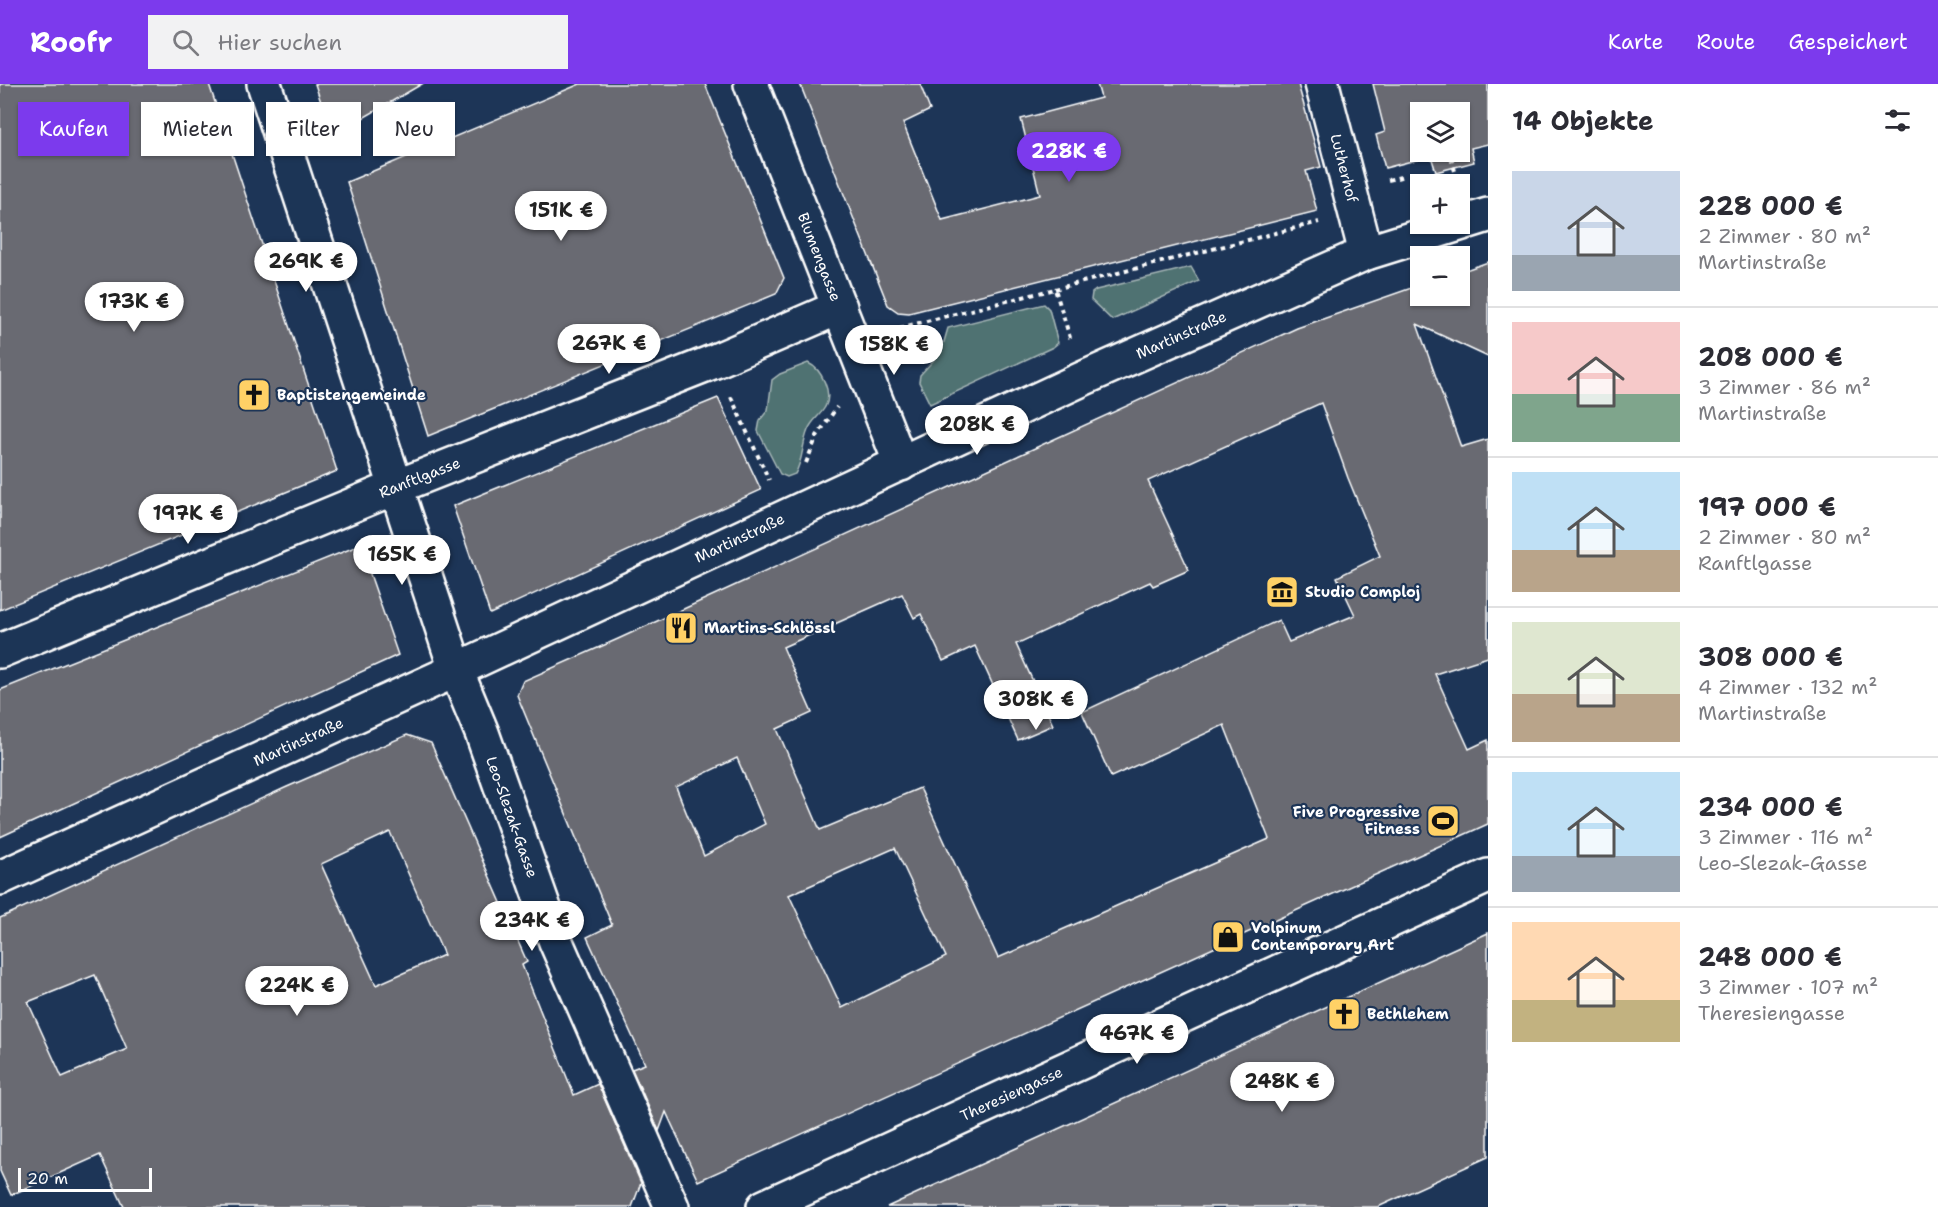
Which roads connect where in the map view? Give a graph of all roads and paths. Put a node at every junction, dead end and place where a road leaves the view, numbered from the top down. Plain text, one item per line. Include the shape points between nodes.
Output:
1 (264, 84) edge
2 (751, 84) edge
3 (1323, 84) edge
4 (1405, 176) dead end
5 (1379, 183) dead end
6 (1355, 213) junction
7 (1488, 215) edge
8 (1365, 253) junction
9 (1055, 288) junction
10 (840, 307) junction
11 (858, 354) junction
12 (715, 360) junction
13 (1082, 379) junction
14 (901, 464) junction
15 (396, 487) junction
16 (786, 518) junction
17 (0, 651) edge
18 (456, 670) junction
19 (1488, 876) edge
20 (0, 878) edge
21 (672, 1207) edge
22 (764, 1207) edge

1 - 15 street, Leo-Slezak-Gasse
2 - 10 street, Blumengasse
3 - 6 street, Lutherhof
4 - 5 path
6 - 8 street, Lutherhof
6 - 9 path
7 - 8 street, Martinstraße
8 - 13 street, Martinstraße
9 - 11 path
9 - 13 path
10 - 11 street, Blumengasse
10 - 12 street, Ranftlgasse
11 - 14 street, Blumengasse
11 - 16 path via 817,436
12 - 15 street, Ranftlgasse
12 - 16 path
13 - 14 street, Martinstraße
14 - 16 street, Martinstraße
15 - 17 street, Ranftlgasse
15 - 18 street, Leo-Slezak-Gasse
16 - 18 street, Martinstraße
18 - 20 street, Martinstraße
18 - 21 street, Leo-Slezak-Gasse via 555,942
19 - 22 street, Theresiengasse

